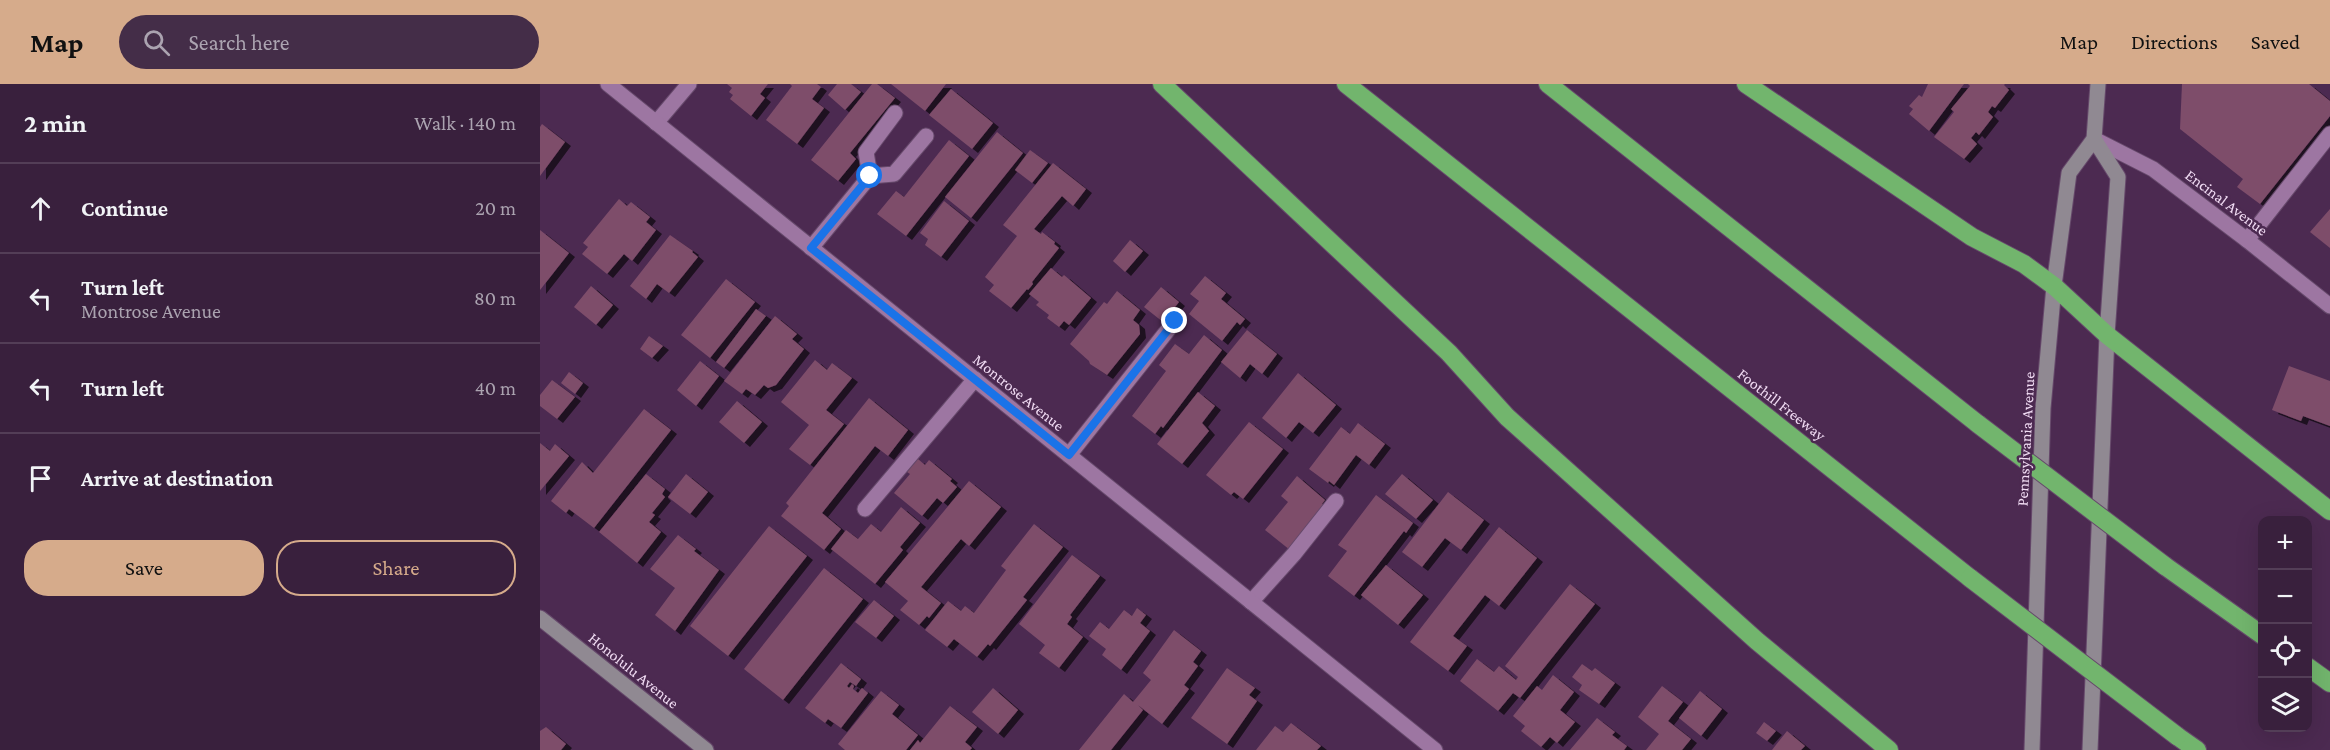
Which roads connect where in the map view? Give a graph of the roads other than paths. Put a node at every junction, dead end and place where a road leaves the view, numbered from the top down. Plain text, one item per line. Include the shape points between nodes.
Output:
1 (608, 84) edge
2 (689, 84) edge
3 (1162, 84) edge
4 (1346, 84) edge
5 (1548, 84) edge
6 (1746, 84) edge
7 (2098, 84) edge
8 (895, 113) dead end
9 (656, 123) junction
10 (2330, 134) edge
11 (926, 136) dead end
12 (2094, 139) junction
13 (870, 176) junction
14 (2247, 240) junction
15 (811, 248) junction
16 (2054, 286) junction
17 (2330, 306) edge
18 (1175, 321) dead end
19 (2107, 335) junction
20 (975, 379) junction
21 (1069, 455) junction
22 (1336, 501) dead end
23 (865, 508) dead end
24 (2330, 511) edge
25 (1251, 602) junction
26 (540, 618) edge
27 (2258, 632) edge
28 (2312, 670) edge
29 (2330, 682) edge
30 (706, 750) edge
31 (1435, 750) edge
32 (1889, 750) edge
33 (2032, 750) edge
34 (2090, 750) edge
35 (2197, 750) edge

1 - 9 street, Montrose Avenue
2 - 9 street
3 - 32 highway via 1449,353 1507,417 1757,641
4 - 35 highway, Foothill Freeway, bridge via 1970,578
5 - 27 highway, bridge via 1977,424
6 - 16 highway via 1972,237 2024,264
7 - 12 main road
8 - 13 street via 866,152
9 - 15 street, Montrose Avenue
10 - 14 street
11 - 13 street via 894,174
12 - 14 street, Encinal Avenue via 2153,169
12 - 16 main road, Pennsylvania Avenue via 2069,173
12 - 19 main road via 2118,177
13 - 15 street
14 - 17 street, Encinal Avenue
15 - 20 street, Montrose Avenue
16 - 19 highway
16 - 33 main road, Pennsylvania Avenue via 2043,408
18 - 21 street
19 - 24 highway
19 - 34 main road
20 - 21 street, Montrose Avenue
20 - 23 street
21 - 25 street, Montrose Avenue
22 - 25 street
25 - 31 street, Montrose Avenue
26 - 30 main road, Honolulu Avenue
28 - 29 highway

